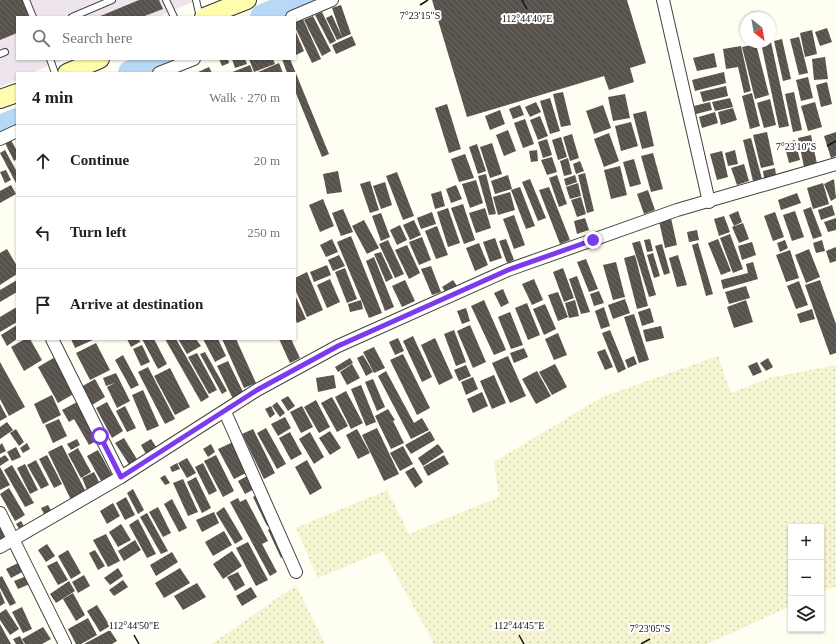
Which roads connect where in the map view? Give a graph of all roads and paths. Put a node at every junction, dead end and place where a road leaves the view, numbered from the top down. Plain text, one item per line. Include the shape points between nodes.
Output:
1 (26, 0) edge
2 (112, 0) edge
3 (166, 0) edge
4 (196, 0) edge
5 (247, 0) edge
6 (332, 0) edge
7 (663, 0) edge
8 (33, 16) edge
9 (74, 16) edge
10 (174, 16) edge
11 (200, 16) edge
12 (207, 16) edge
13 (294, 16) edge
14 (50, 60) edge
15 (97, 60) edge
16 (192, 60) edge
17 (72, 69) edge
18 (55, 72) edge
19 (162, 72) edge
20 (16, 93) edge
21 (0, 100) edge
22 (16, 131) edge
23 (0, 139) edge
24 (836, 164) edge
25 (708, 202) junction
26 (52, 340) edge
27 (225, 412) junction
28 (121, 477) junction
29 (0, 513) edge
30 (14, 539) junction
31 (0, 547) edge
32 (296, 572) dead end
33 (65, 644) edge

1 - 8 lane
2 - 9 lane
3 - 10 lane
4 - 11 lane
5 - 12 street
6 - 13 street
7 - 25 street
14 - 18 lane
15 - 17 street
16 - 19 street
20 - 21 street
22 - 23 street
24 - 25 street
25 - 27 street via 677,210 508,270 338,346 257,390
26 - 28 street
27 - 28 street
27 - 32 street
28 - 30 street
29 - 30 street
30 - 31 street
30 - 33 street

